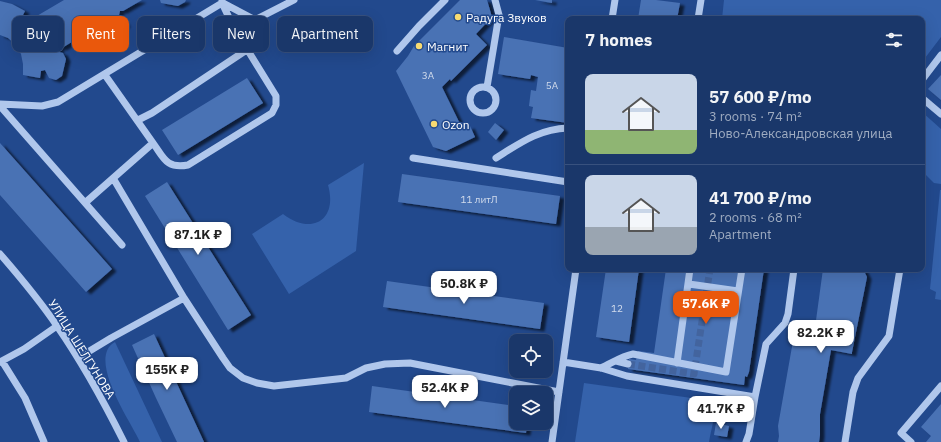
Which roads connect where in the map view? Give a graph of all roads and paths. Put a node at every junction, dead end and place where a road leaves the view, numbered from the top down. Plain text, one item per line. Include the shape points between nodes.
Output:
1 (294, 0) edge
2 (445, 0) edge
3 (495, 0) edge
4 (615, 0) edge
5 (701, 0) edge
6 (222, 1) edge
7 (229, 16) edge
8 (612, 16) edge
9 (698, 16) edge
10 (397, 51) dead end
11 (244, 52) edge
12 (250, 52) edge
13 (941, 55) edge
14 (105, 75) junction
15 (925, 76) edge
16 (487, 87) dead end
17 (925, 101) edge
18 (0, 105) edge
19 (941, 114) edge
20 (138, 120) junction
21 (565, 128) edge
22 (153, 143) junction
23 (412, 158) dead end
24 (496, 158) dead end
25 (113, 178) junction
26 (565, 182) edge
27 (86, 202) junction
28 (122, 245) dead end
29 (0, 254) edge
30 (576, 272) edge
31 (690, 272) edge
32 (741, 272) edge
33 (794, 272) edge
34 (900, 272) edge
35 (689, 284) junction
36 (738, 292) junction
37 (184, 298) junction
38 (57, 326) junction
39 (78, 358) junction
40 (616, 361) junction
41 (1, 362) edge
42 (563, 362) junction
43 (677, 363) junction
44 (628, 364) tunnel mouth
45 (601, 368) junction
46 (941, 386) edge
47 (559, 392) junction
48 (755, 397) junction
49 (44, 442) edge
50 (124, 442) edge
51 (552, 442) edge
52 (746, 442) edge
53 (845, 442) edge
54 (911, 442) edge

1 - 6 street via 255,20
2 - 10 street
3 - 16 street via 499,15
4 - 8 street
5 - 9 street
6 - 7 street
6 - 14 street
11 - 20 street
12 - 22 street via 276,96 276,105 272,113 188,165 173,166
13 - 15 street
14 - 18 street via 50,105
14 - 20 street
17 - 19 street
18 - 27 street
20 - 22 street
21 - 24 street via 556,128 528,137
22 - 25 street
23 - 26 street
25 - 27 street
25 - 37 street
27 - 28 street
29 - 38 street, УЛИЦА ШЕЛГУНОВА
30 - 42 street
31 - 35 street
32 - 36 street
33 - 48 street via 788,314 785,323 766,344
34 - 53 street via 889,336 858,378 853,392
35 - 36 street
35 - 43 street
36 - 43 street via 726,372
37 - 39 street
37 - 47 street via 230,368 243,378 257,383 274,386 346,378 366,368 410,363
38 - 39 street, УЛИЦА ШЕЛГУНОВА
38 - 41 street
39 - 50 street, УЛИЦА ШЕЛГУНОВА
40 - 43 street via 633,354
40 - 44 street
40 - 45 street
41 - 49 street via 25,398
42 - 45 street
42 - 47 street
45 - 48 street via 627,376
46 - 54 street via 901,433
47 - 51 street
48 - 52 street

